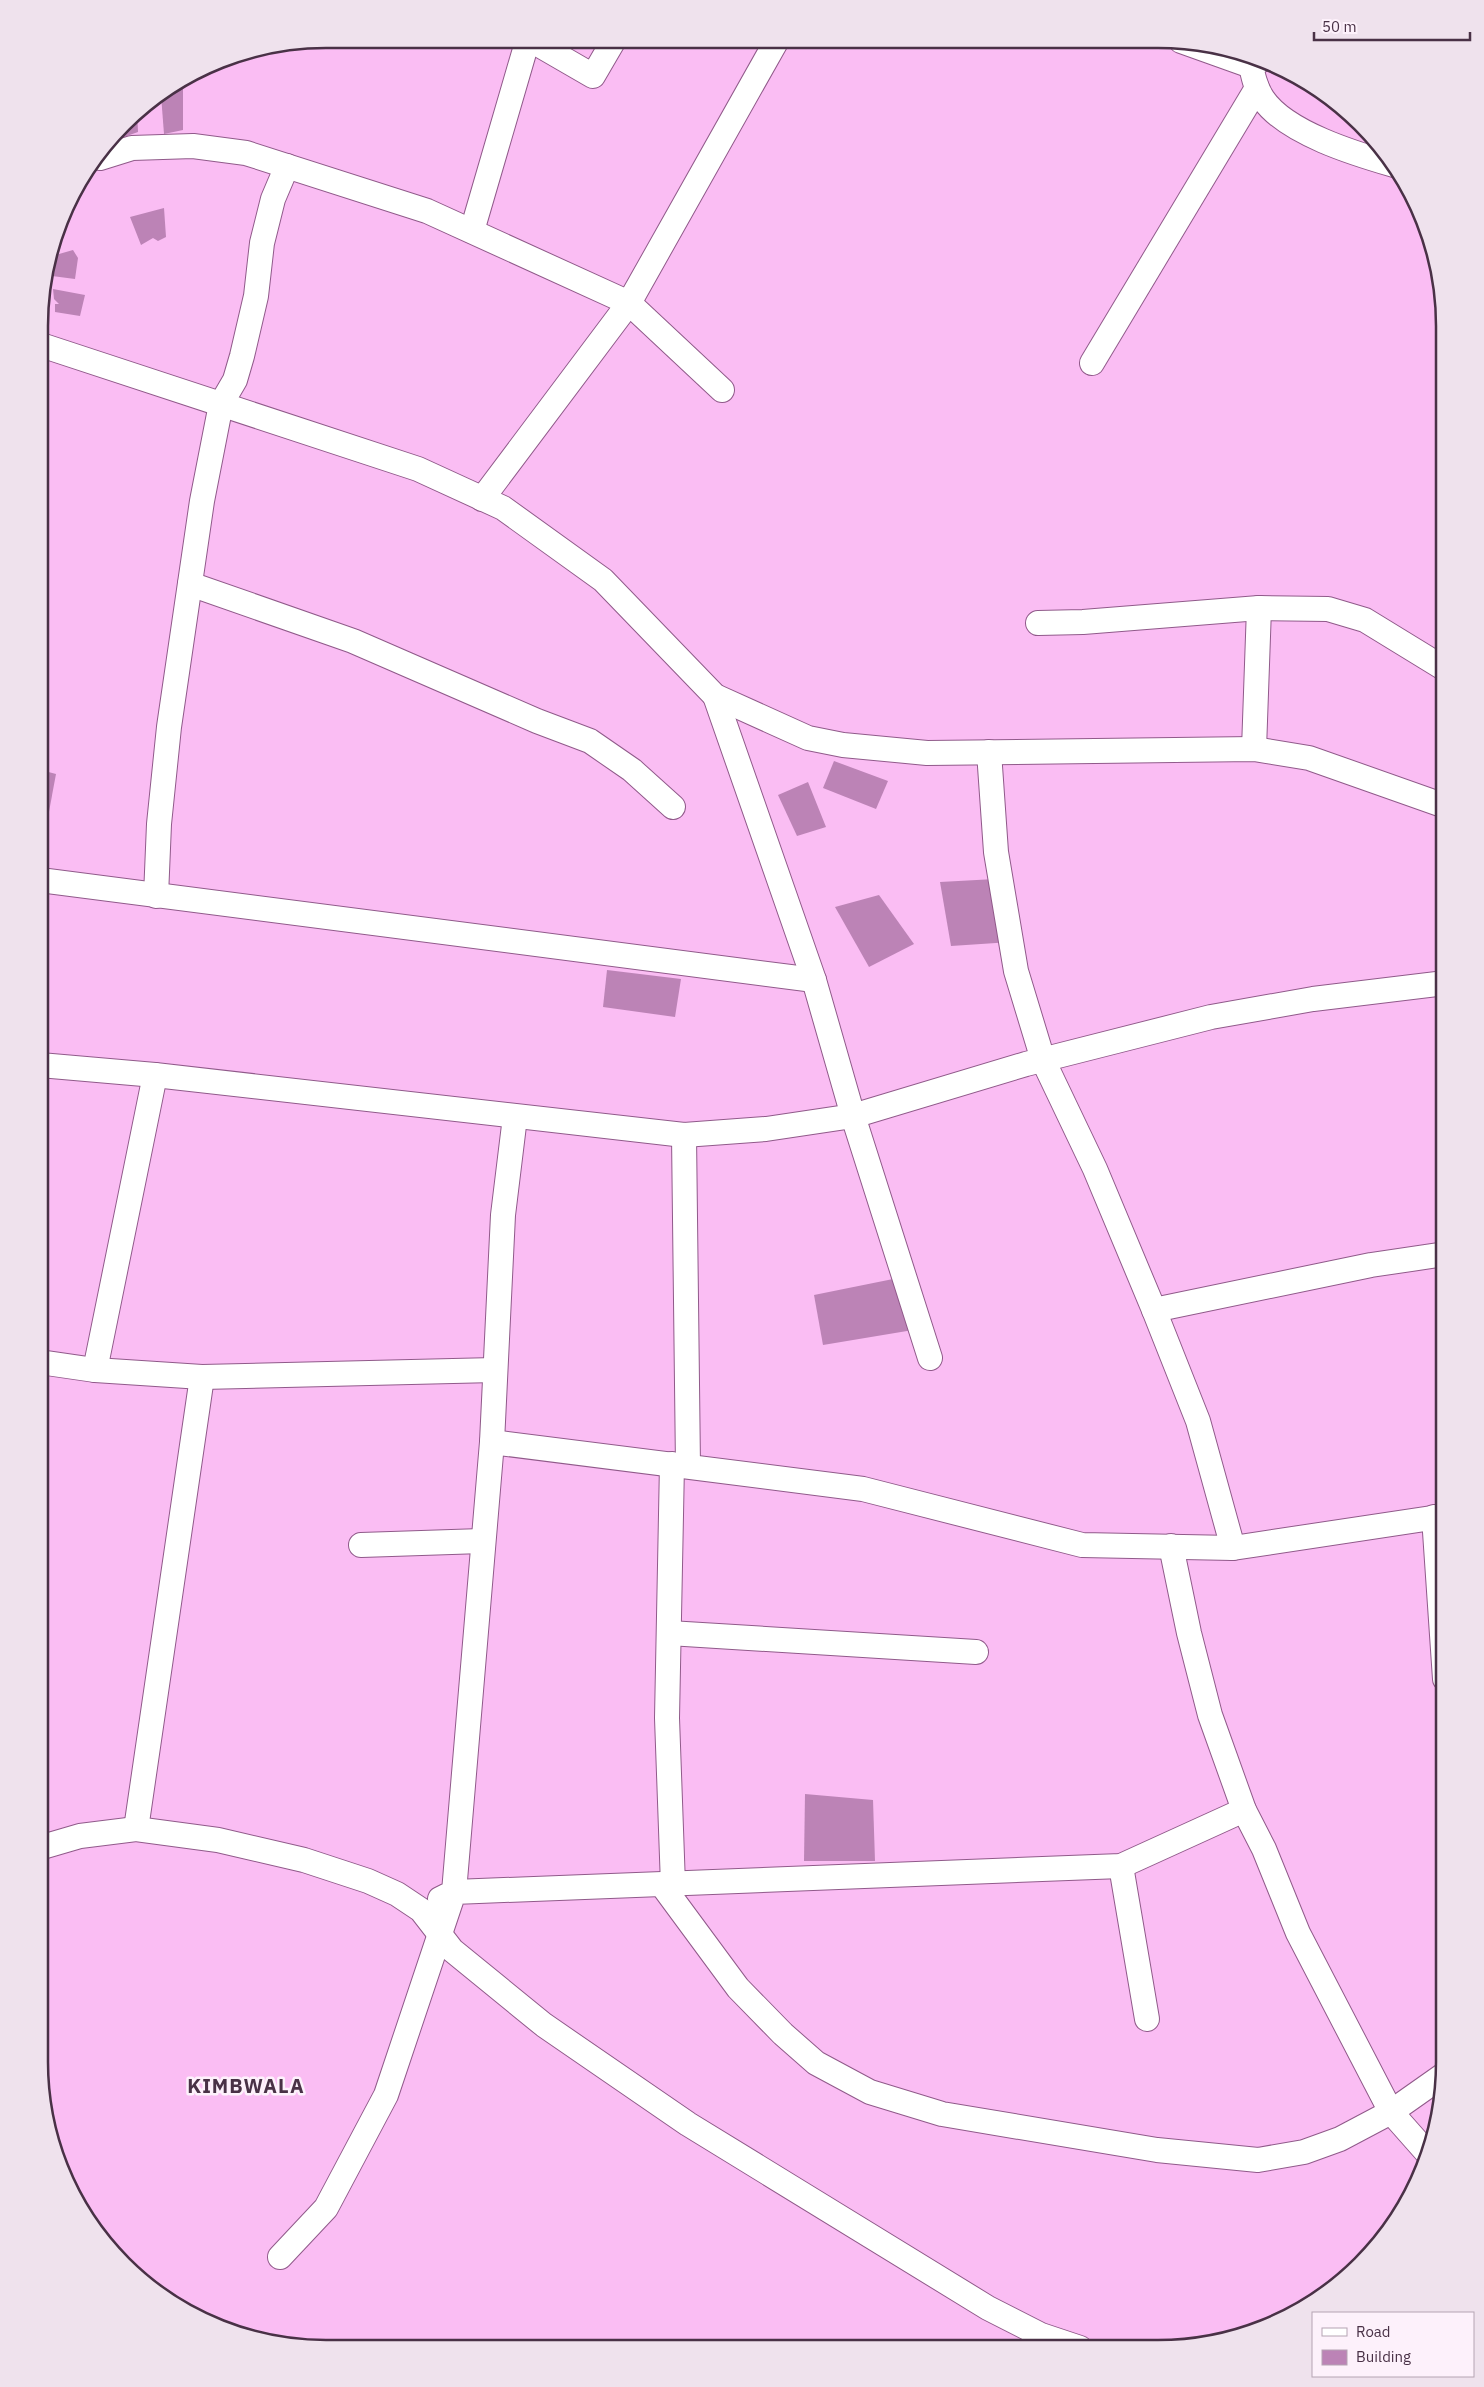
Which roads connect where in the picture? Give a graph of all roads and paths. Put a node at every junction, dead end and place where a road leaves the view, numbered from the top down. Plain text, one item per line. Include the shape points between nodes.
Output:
1 (527, 47) edge
2 (543, 47) edge
3 (610, 47) edge
4 (773, 47) edge
5 (1255, 65) edge
6 (1257, 88) junction
7 (105, 157) edge
8 (1383, 162) edge
9 (287, 166) junction
10 (472, 231) junction
11 (629, 303) junction
12 (48, 347) edge
13 (1092, 363) dead end
14 (722, 390) dead end
15 (221, 404) junction
16 (482, 499) junction
17 (190, 584) junction
18 (1259, 608) junction
19 (1038, 623) dead end
20 (1436, 663) edge
21 (716, 696) junction
22 (1254, 749) junction
23 (988, 752) junction
24 (1436, 803) edge
25 (673, 807) dead end
26 (48, 881) edge
27 (156, 896) junction
28 (814, 980) junction
29 (1436, 984) edge
30 (1043, 1060) junction
31 (48, 1066) edge
32 (155, 1075) junction
33 (853, 1116) junction
34 (515, 1117) junction
35 (684, 1135) junction
36 (1436, 1255) edge
37 (1154, 1310) junction
38 (930, 1358) dead end
39 (48, 1363) edge
40 (95, 1370) junction
41 (495, 1370) junction
42 (202, 1377) junction
43 (492, 1442) junction
44 (680, 1464) junction
45 (1436, 1517) edge
46 (482, 1542) junction
47 (361, 1545) dead end
48 (1171, 1546) junction
49 (1233, 1548) junction
50 (669, 1633) junction
51 (976, 1652) dead end
52 (1244, 1810) junction
53 (136, 1829) junction
54 (48, 1845) edge
55 (1121, 1866) junction
56 (667, 1885) junction
57 (454, 1892) junction
58 (421, 1910) junction
59 (438, 1933) junction
60 (1147, 2019) dead end
61 (1436, 2080) edge
62 (1391, 2112) junction
63 (1423, 2148) edge
64 (280, 2257) dead end
65 (1056, 2340) edge

1 - 10 street
2 - 3 street via 593,76
4 - 11 street
5 - 6 street
6 - 8 street via 1270,108 1300,128 1353,153
6 - 13 street
7 - 9 street via 132,148 193,146 246,153
9 - 10 street via 427,211
9 - 15 street via 273,199 262,242 256,296 242,356 235,380
10 - 11 street
11 - 14 street
11 - 16 street
12 - 15 street
15 - 16 street via 418,469
15 - 17 street
16 - 21 street via 503,508 603,580
17 - 25 street via 353,641 590,741 632,770
17 - 27 street via 169,727
18 - 19 street
18 - 20 street via 1328,609 1365,620
18 - 22 street
21 - 23 street via 808,738 843,745 927,752
21 - 28 street
22 - 23 street
22 - 24 street via 1309,758
23 - 30 street via 996,852 1016,971
26 - 27 street
27 - 28 street
28 - 33 street
29 - 30 street via 1313,999 1211,1017
30 - 33 street
30 - 37 street via 1095,1169
31 - 32 street
32 - 34 street
32 - 40 street
33 - 35 street via 766,1129
33 - 38 street
34 - 35 street
34 - 41 street via 503,1215
35 - 44 street
36 - 37 street via 1371,1265
37 - 49 street via 1198,1421
39 - 40 street
40 - 42 street
41 - 42 street
41 - 43 street
42 - 53 street
43 - 44 street
43 - 46 street
44 - 48 street via 863,1489 1082,1545
44 - 50 street
45 - 49 street
46 - 47 street
46 - 57 street
48 - 49 street
48 - 52 street via 1210,1715
50 - 51 street
50 - 56 street
52 - 55 street
52 - 62 street via 1264,1849 1298,1933
53 - 54 street via 80,1836
53 - 58 street via 218,1840 304,1860 368,1881 397,1894
55 - 56 street
55 - 60 street
56 - 57 street
56 - 62 street via 738,1988 784,2034 816,2063 879,2095 942,2114 1157,2150 1258,2160 1304,2152 1340,2140
57 - 58 street
57 - 59 street
58 - 59 street
59 - 64 street via 386,2095 326,2208
59 - 65 street via 452,1950 544,2025 688,2124 988,2308
61 - 62 street
62 - 63 street

